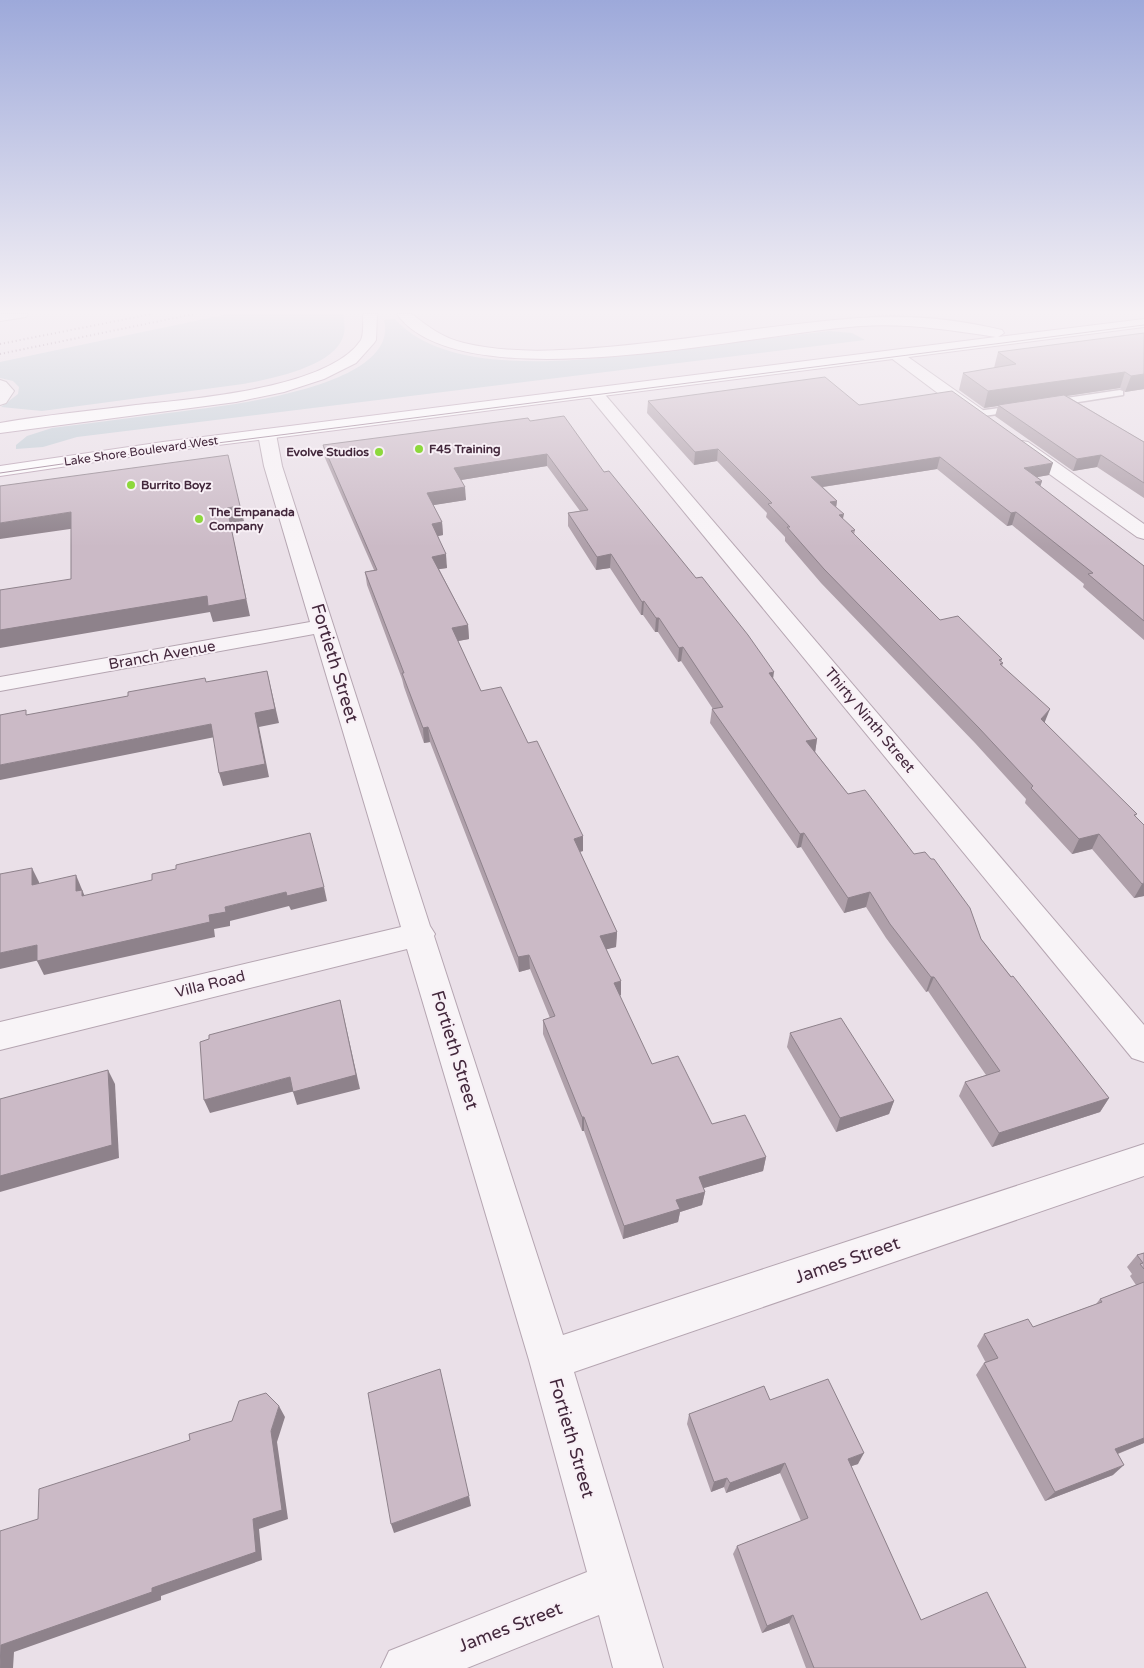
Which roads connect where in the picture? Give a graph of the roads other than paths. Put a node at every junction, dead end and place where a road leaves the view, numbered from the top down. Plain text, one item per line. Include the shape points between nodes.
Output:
1 (267, 392) edge
2 (604, 392) edge
3 (947, 392) edge
4 (595, 393) junction
5 (1120, 393) edge
6 (1046, 404) edge
7 (1028, 407) edge
8 (977, 414) junction
9 (43, 421) junction
10 (993, 426) edge
11 (0, 428) edge
12 (268, 434) junction
13 (1009, 437) edge
14 (0, 439) edge
15 (0, 471) edge
16 (1144, 533) edge
17 (324, 626) junction
18 (0, 684) edge
19 (420, 934) junction
20 (0, 1036) edge
21 (1144, 1048) edge
22 (1144, 1160) edge
23 (550, 1360) junction
24 (613, 1586) junction
25 (406, 1668) edge
26 (638, 1668) edge

1 - 9 main road
2 - 4 main road, Lake Shore Boulevard West
3 - 8 street
4 - 12 main road, Lake Shore Boulevard West
4 - 21 street, Thirty Ninth Street
5 - 6 lane
7 - 8 lane
8 - 10 street
9 - 11 main road
9 - 14 main road
12 - 15 main road, Lake Shore Boulevard West
12 - 17 street, Fortieth Street via 273,466
13 - 16 street
17 - 18 street, Branch Avenue
17 - 19 street, Fortieth Street
19 - 20 street, Villa Road
19 - 23 street, Fortieth Street
22 - 23 street, James Street
23 - 24 street, Fortieth Street
24 - 25 street, James Street
24 - 26 street, Fortieth Street

